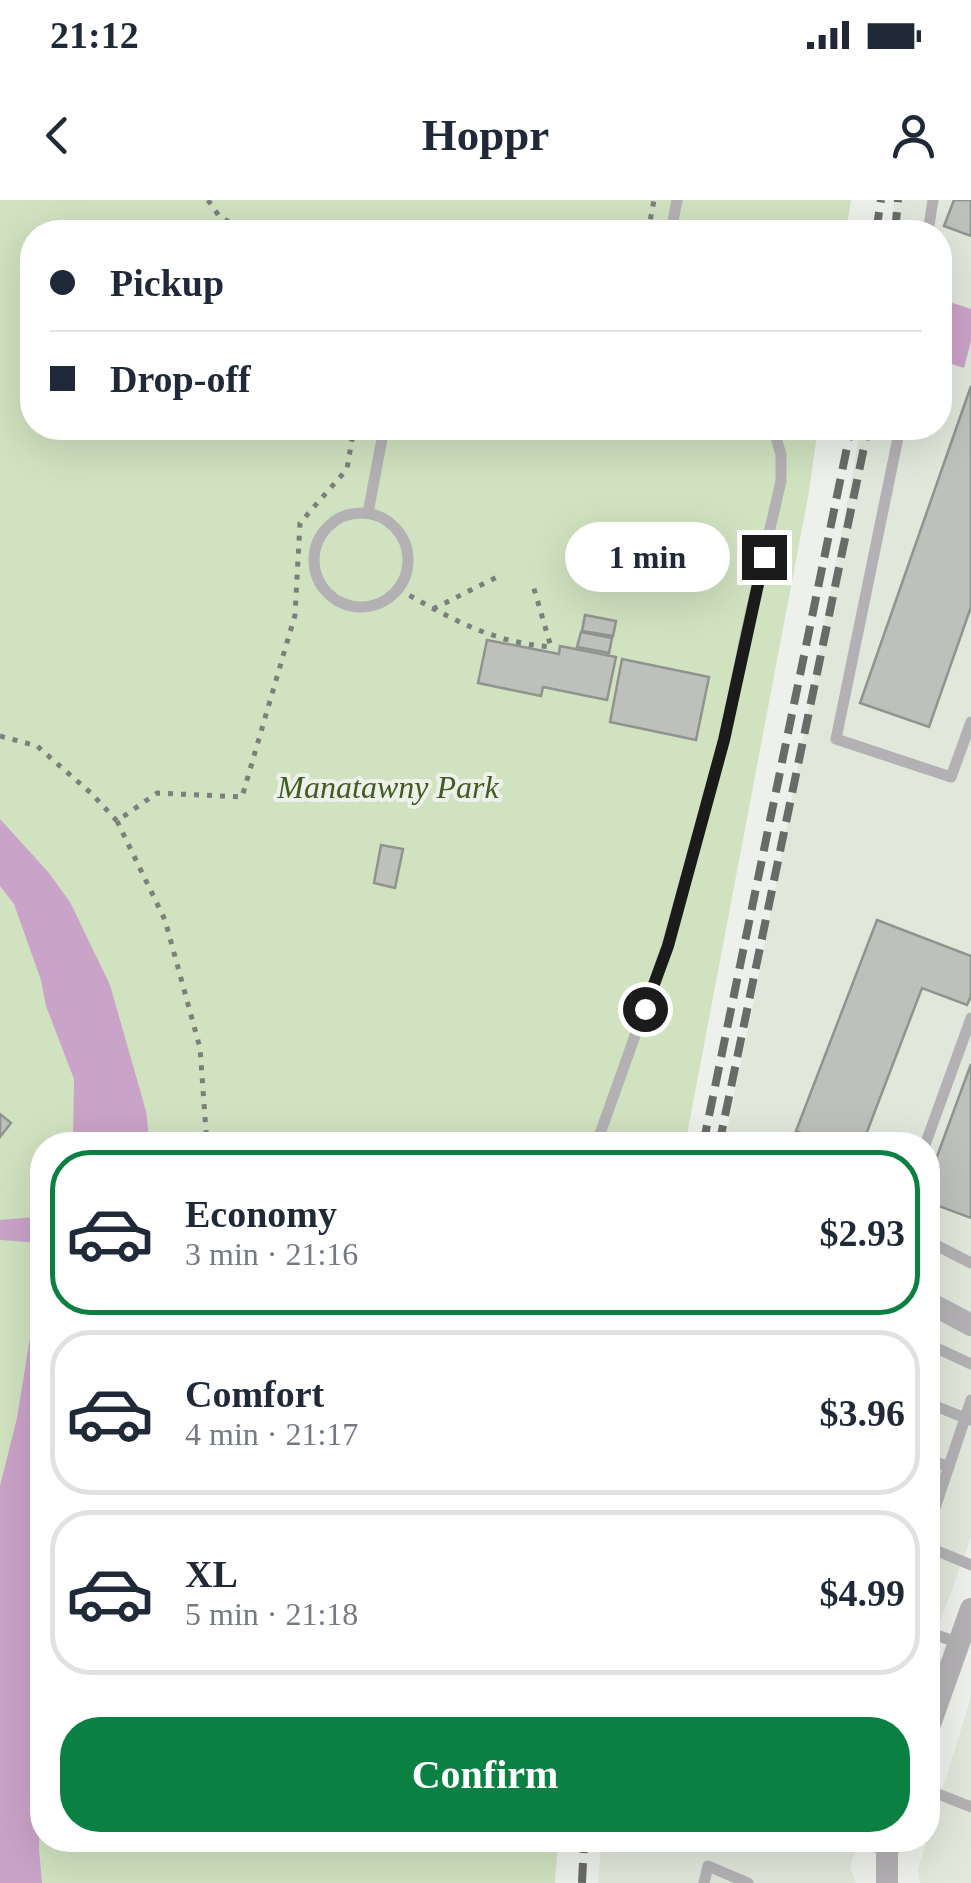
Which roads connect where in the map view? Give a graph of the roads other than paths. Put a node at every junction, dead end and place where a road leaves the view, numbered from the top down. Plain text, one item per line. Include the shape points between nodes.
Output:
1 (382, 440) edge
2 (777, 440) edge
3 (898, 440) edge
4 (368, 513) junction
5 (971, 722) edge
6 (971, 1018) edge
7 (601, 1132) edge
8 (930, 1132) edge
9 (940, 1247) edge
10 (971, 1263) edge
11 (940, 1308) edge
12 (971, 1325) edge
13 (940, 1350) edge
14 (971, 1364) edge
15 (971, 1400) edge
16 (940, 1408) edge
17 (968, 1419) edge
18 (940, 1464) edge
19 (949, 1467) junction
20 (940, 1494) edge
21 (940, 1552) edge
22 (971, 1565) edge
23 (971, 1609) edge
24 (940, 1637) edge
25 (958, 1644) junction
26 (940, 1696) edge
27 (940, 1795) edge
28 (971, 1808) edge
29 (889, 1852) edge
30 (704, 1883) edge
31 (748, 1883) edge
32 (888, 1883) edge

1 - 4 lane
2 - 7 lane via 782,481 724,740 668,946
3 - 5 lane via 836,739 952,778
4 - 4 lane via 336,520 316,545 317,577 338,601 352,606 382,603 408,568 403,538
6 - 8 lane
9 - 10 lane
11 - 12 street
13 - 14 lane
15 - 17 lane
16 - 17 lane
17 - 19 lane
18 - 19 lane
19 - 20 lane
21 - 22 lane
23 - 25 street
24 - 25 lane
25 - 26 street
27 - 28 lane
29 - 32 street
30 - 31 lane via 708,1866

